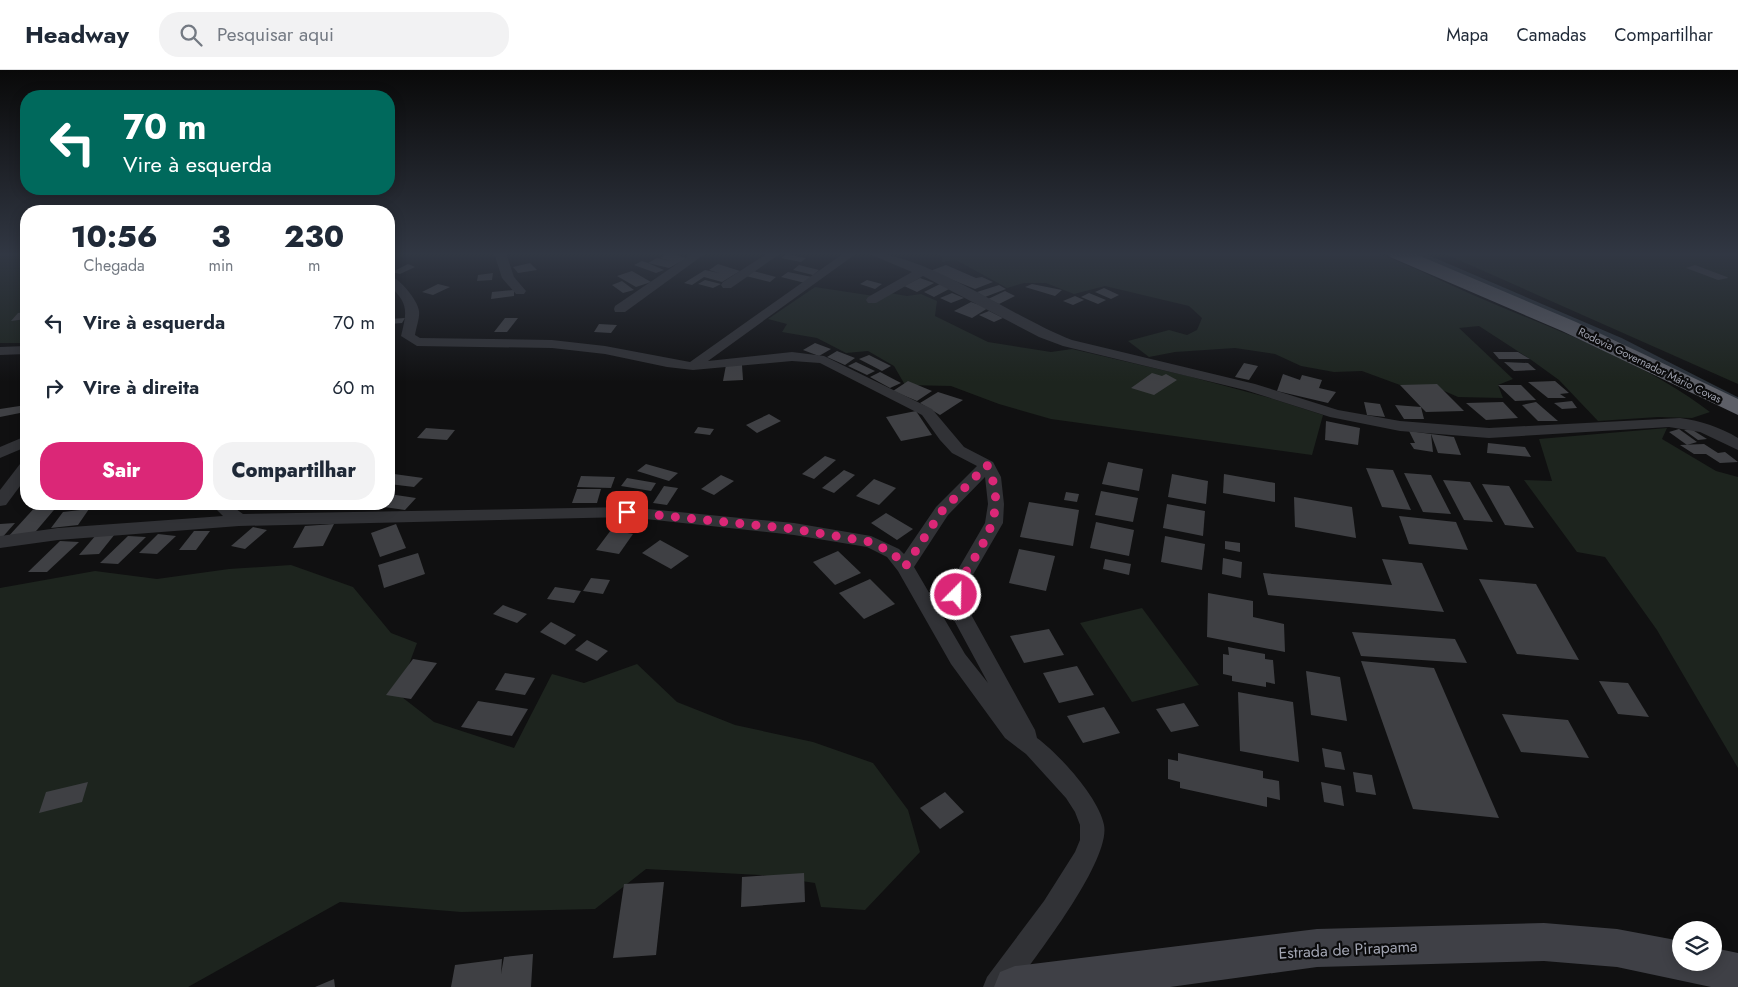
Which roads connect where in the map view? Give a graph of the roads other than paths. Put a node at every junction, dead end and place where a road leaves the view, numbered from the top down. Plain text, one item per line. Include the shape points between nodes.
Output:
1 (405, 296) edge
2 (638, 296) edge
3 (791, 296) edge
4 (879, 296) edge
5 (973, 296) edge
6 (1499, 296) edge
7 (1541, 296) edge
8 (872, 300) dead end
9 (620, 308) dead end
10 (20, 350) edge
11 (0, 351) edge
12 (692, 366) junction
13 (1738, 387) edge
14 (1738, 408) edge
15 (20, 444) edge
16 (1738, 445) edge
17 (0, 453) edge
18 (987, 465) junction
19 (20, 475) edge
20 (0, 501) edge
21 (226, 510) edge
22 (272, 511) edge
23 (239, 520) junction
24 (0, 542) edge
25 (905, 567) junction
26 (1034, 748) junction
27 (1672, 959) edge
28 (1722, 969) edge
29 (1738, 973) edge
30 (997, 987) edge
31 (1015, 987) edge

1 - 12 street via 414,311 408,336 417,342 565,345 612,350
2 - 9 street
3 - 12 street
4 - 8 street
5 - 16 street via 1044,334 1068,343 1242,384 1335,414 1433,431 1489,434 1690,423 1709,428
6 - 14 highway, Rodovia Governador Mário Covas via 1614,346
7 - 13 highway, Rodovia Governador Mário Covas
10 - 11 street
12 - 18 street via 760,361 792,354 824,360 927,412 958,450
15 - 17 street
18 - 25 street via 942,511
18 - 26 street via 996,504 994,524 958,585 958,610
19 - 20 street
21 - 23 street
22 - 23 street
22 - 25 street via 440,518 627,512 794,529 871,542 893,553
23 - 24 street via 58,534
25 - 26 street via 958,659 1013,732
26 - 30 street via 1085,807 1092,825 1092,840 1074,877
27 - 31 main road, Estrada de Pirapama via 1617,948 1544,942 1326,948
28 - 29 main road

